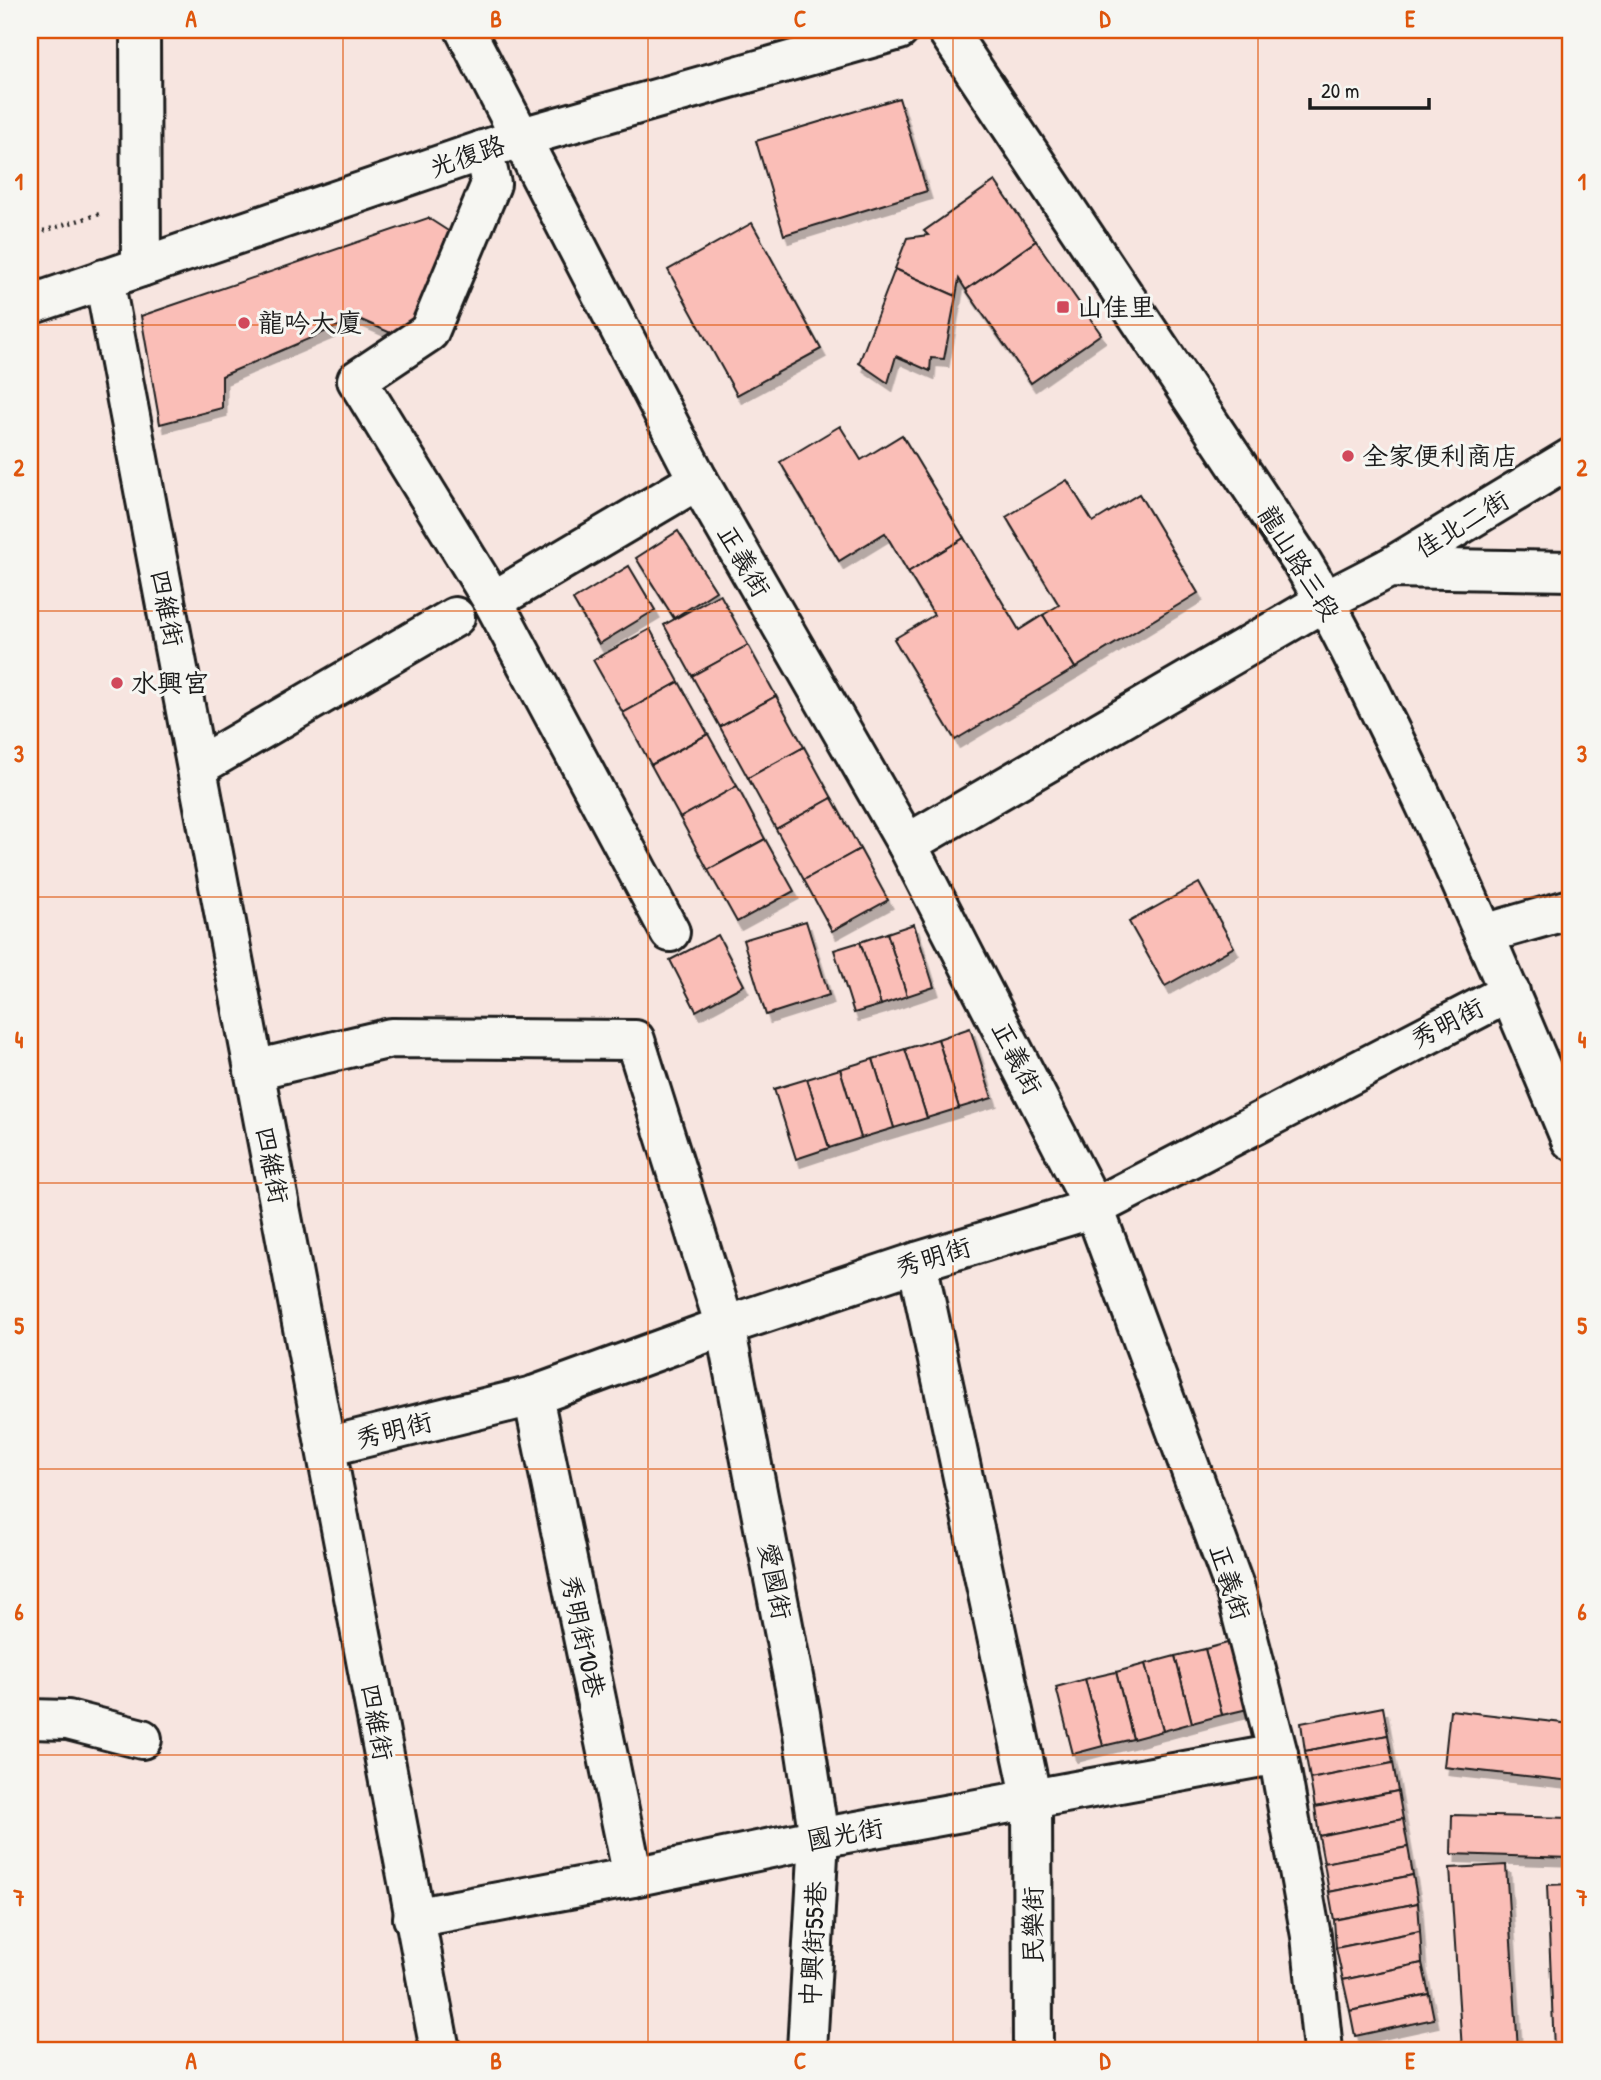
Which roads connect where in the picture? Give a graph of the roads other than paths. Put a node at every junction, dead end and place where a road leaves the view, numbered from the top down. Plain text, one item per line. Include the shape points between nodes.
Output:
1 (140, 30) edge
2 (465, 30) edge
3 (899, 30) edge
4 (947, 30) edge
5 (522, 137) junction
6 (482, 150) junction
7 (141, 267) junction
8 (104, 279) junction
9 (36, 303) edge
10 (1571, 458) edge
11 (698, 480) junction
12 (1389, 568) junction
13 (1571, 571) edge
14 (494, 601) junction
15 (1325, 601) junction
16 (455, 617) dead end
17 (197, 767) junction
18 (907, 844) junction
19 (1571, 909) edge
20 (670, 932) dead end
21 (1484, 934) junction
22 (1510, 992) junction
23 (254, 1070) junction
24 (1571, 1140) edge
25 (1094, 1208) junction
26 (917, 1262) junction
27 (725, 1326) junction
28 (533, 1396) junction
29 (326, 1447) junction
30 (30, 1719) edge
31 (142, 1739) dead end
32 (1278, 1754) junction
33 (1032, 1800) junction
34 (819, 1838) junction
35 (633, 1877) junction
36 (413, 1918) junction
37 (440, 2050) edge
38 (807, 2050) edge
39 (1033, 2050) edge
40 (1323, 2050) edge

1 - 7 street
2 - 5 street, 正義街
3 - 5 street, 光復路
4 - 15 street, 龍山路三段
5 - 6 street, 光復路
5 - 11 street, 正義街
6 - 7 street, 光復路
6 - 14 street via 491,184 429,332 357,380
7 - 8 street, 光復路
8 - 9 street, 光復路
8 - 17 street, 四維街
10 - 12 street, 佳北二街
11 - 14 street
11 - 18 street, 正義街
12 - 13 street
12 - 15 street, 佳北二街
14 - 20 street
15 - 18 street, 佳北二街
15 - 21 street, 龍山路三段 via 1424,800
16 - 17 street
17 - 23 street, 四維街
18 - 25 street, 正義街
19 - 21 street
21 - 22 street, 龍山路三段
22 - 24 street, 龍山路三段
22 - 25 street, 秀明街
23 - 27 street, 愛國街 via 391,1038 635,1040
23 - 29 street, 四維街
25 - 26 street, 秀明街
25 - 32 street, 正義街 via 1236,1592
26 - 27 street, 秀明街
26 - 33 street, 民樂街
27 - 28 street, 秀明街
27 - 34 street, 愛國街 via 800,1713
28 - 29 street, 秀明街
28 - 35 street, 秀明街10巷
29 - 36 street, 四維街
30 - 31 street via 68,1720
32 - 33 street, 國光街
32 - 40 street, 正義街 via 1311,1936
33 - 34 street, 國光街
33 - 39 street, 民樂街
34 - 35 street, 國光街
34 - 38 street, 中興街55巷
35 - 36 street, 國光街
36 - 37 street, 四維街

